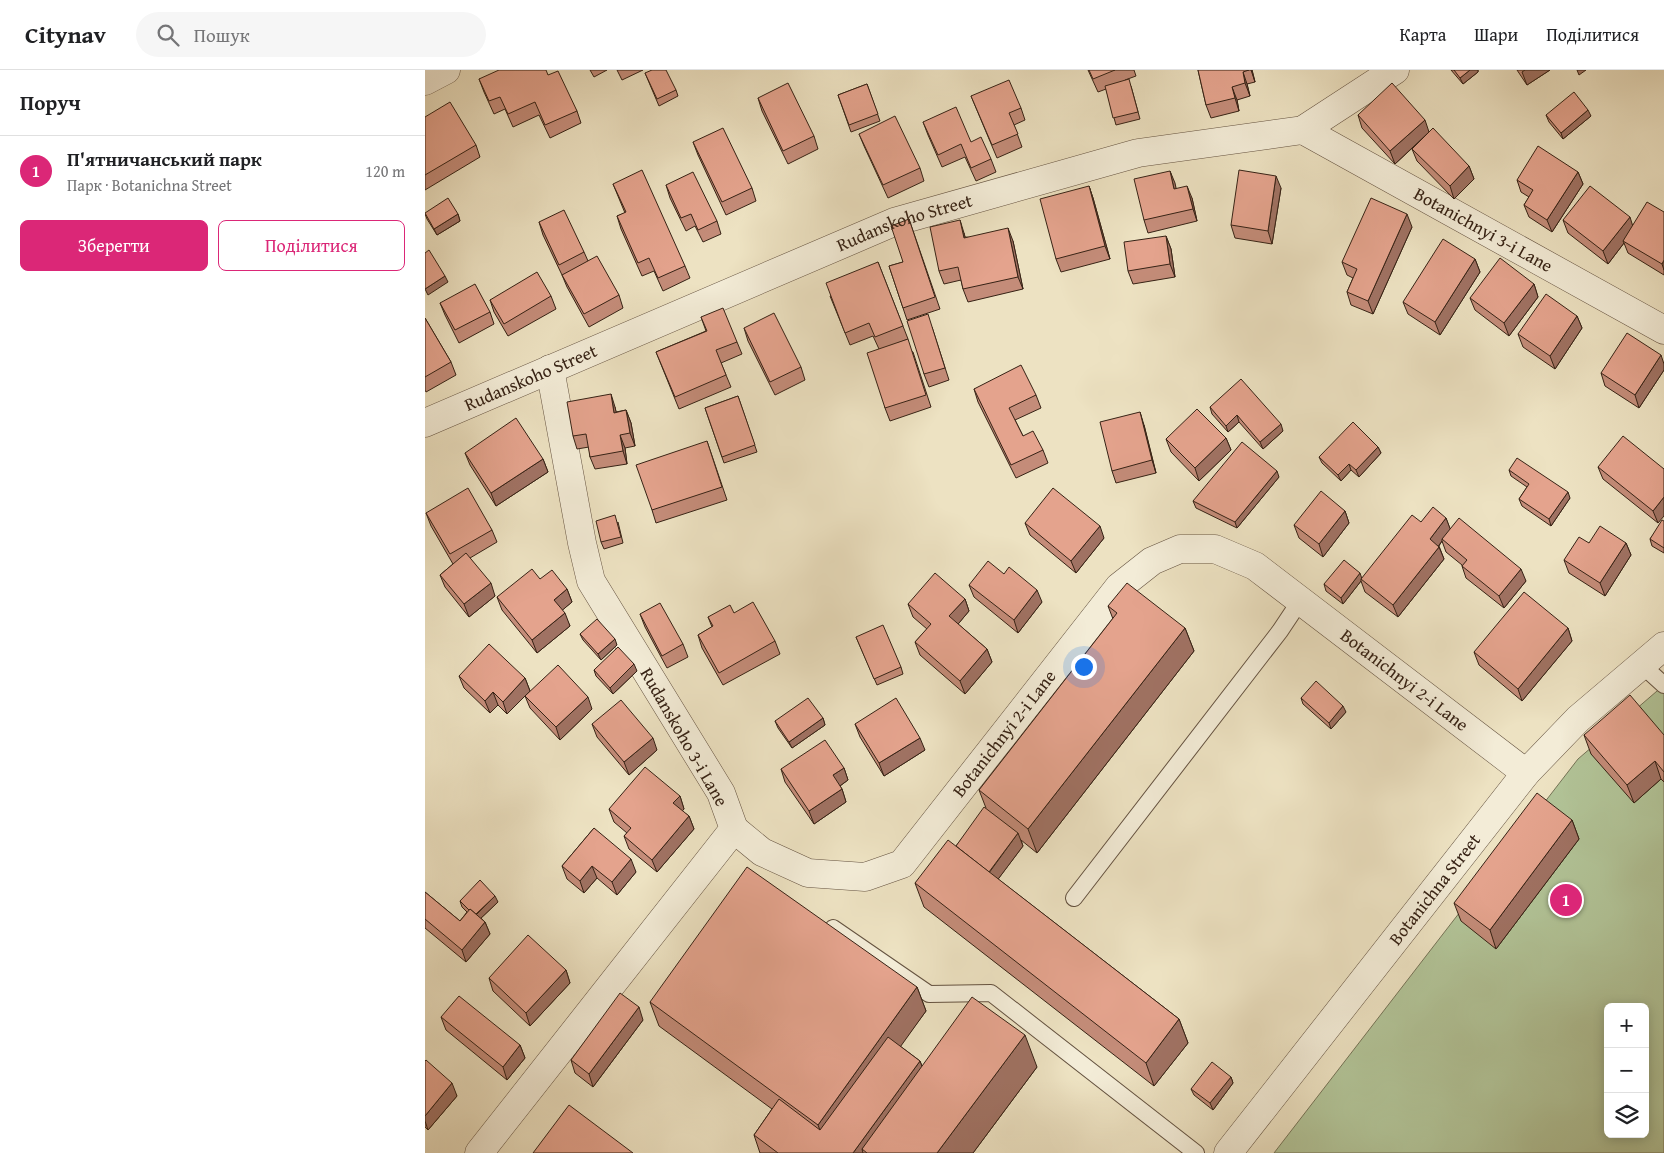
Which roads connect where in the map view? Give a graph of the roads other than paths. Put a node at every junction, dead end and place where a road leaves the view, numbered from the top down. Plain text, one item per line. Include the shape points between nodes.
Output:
1 (446, 70) edge
2 (1395, 70) edge
3 (425, 82) edge
4 (1303, 130) junction
5 (1664, 330) edge
6 (550, 369) junction
7 (425, 423) edge
8 (1300, 601) junction
9 (1664, 646) edge
10 (1642, 665) junction
11 (1664, 685) edge
12 (1527, 773) junction
13 (734, 829) junction
14 (1073, 898) dead end
15 (833, 928) edge
16 (479, 1153) edge
17 (1196, 1153) edge
18 (1228, 1153) edge

1 - 3 street
2 - 4 street, Rudanskoho Street
4 - 5 street, Botanichnyi 3-i Lane
4 - 6 street, Rudanskoho Street via 1138,153 894,222
6 - 7 street, Rudanskoho Street
6 - 13 street, Rudanskoho 3-i Lane via 581,543 591,581 721,793
8 - 12 street, Botanichnyi 2-i Lane
8 - 13 street, Botanichnyi 2-i Lane via 1255,566 1215,549 1181,549 1152,561 1119,587 902,864 865,877 808,873 761,852
8 - 14 lane
9 - 10 street, Botanichna Street
10 - 11 lane
10 - 12 street, Botanichna Street via 1578,719
12 - 18 street, Botanichna Street
13 - 16 street
15 - 17 lane via 929,994 991,993

